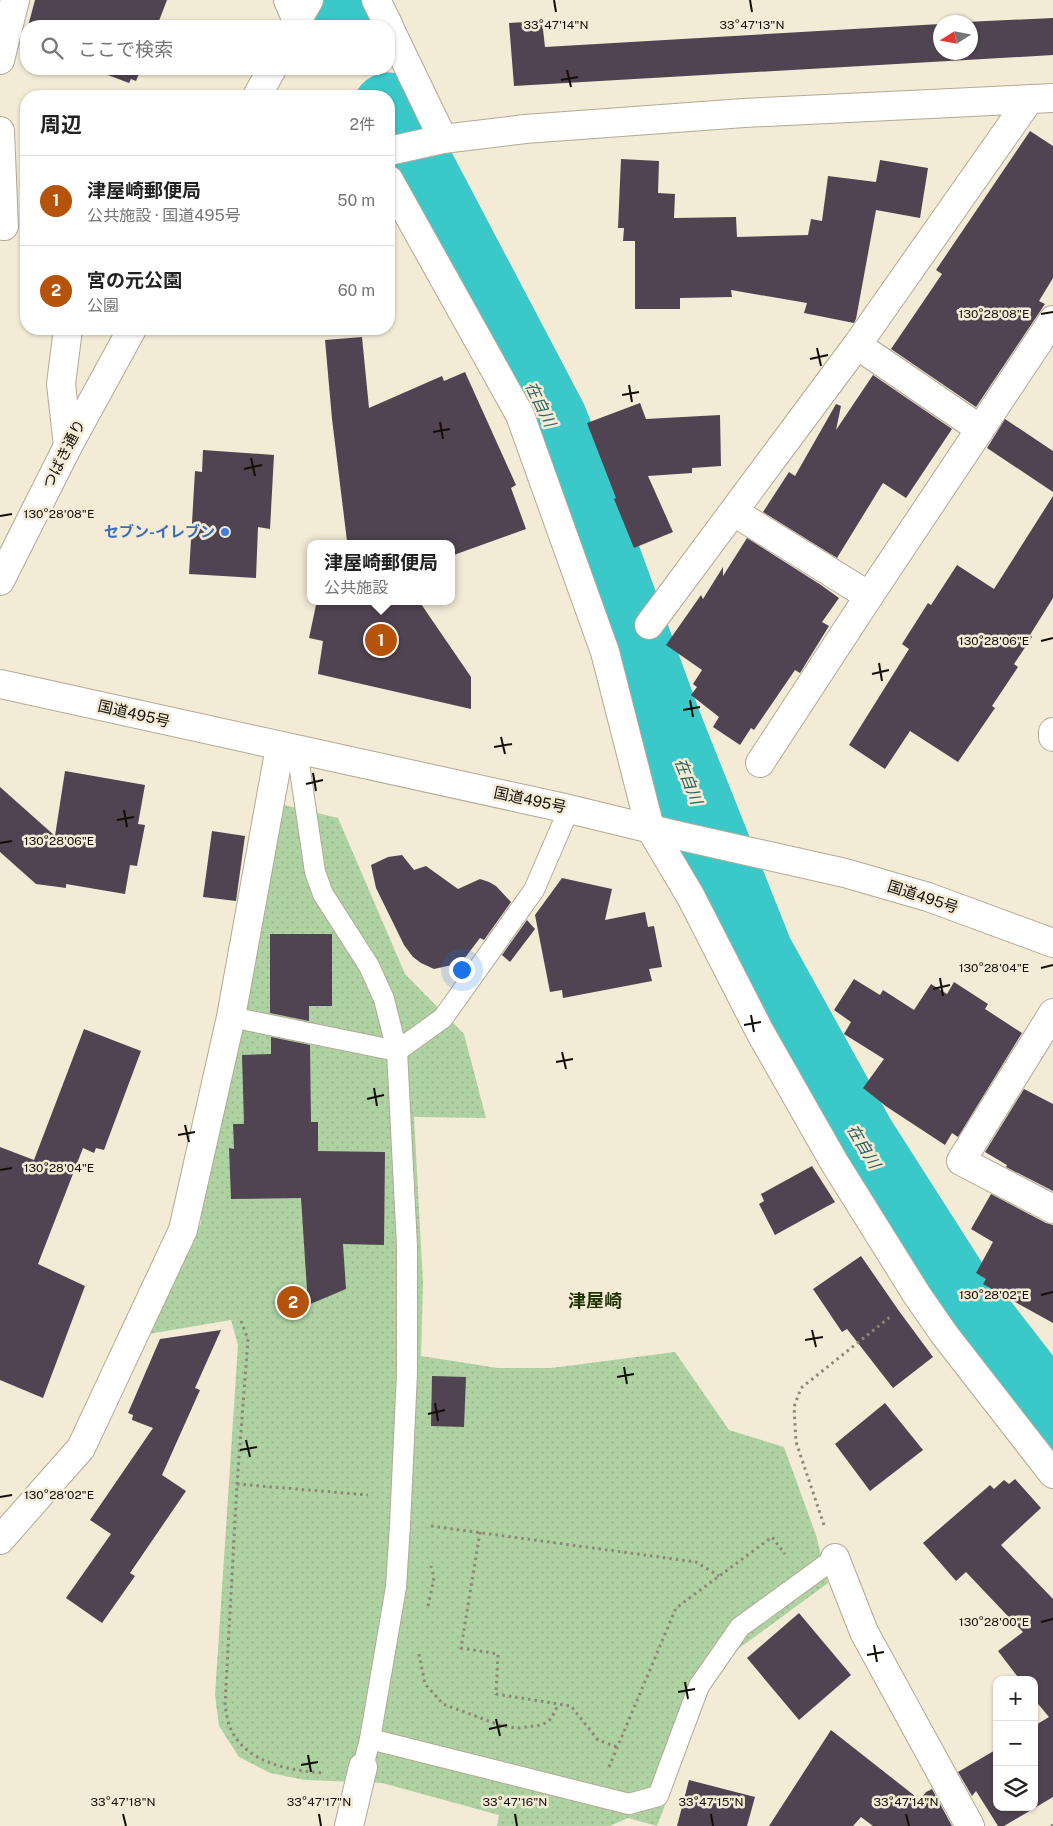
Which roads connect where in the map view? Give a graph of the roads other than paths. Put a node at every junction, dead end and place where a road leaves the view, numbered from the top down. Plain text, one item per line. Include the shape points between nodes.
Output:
1 (15, 0) edge
2 (376, 0) edge
3 (386, 20) edge
4 (395, 41) edge
5 (0, 60) edge
6 (269, 75) edge
7 (260, 90) edge
8 (1041, 99) edge
9 (0, 131) edge
10 (434, 141) junction
11 (395, 150) edge
12 (395, 191) edge
13 (10, 226) edge
14 (1053, 320) edge
15 (67, 335) edge
16 (129, 335) edge
17 (857, 346) junction
18 (980, 429) junction
19 (68, 446) junction
20 (734, 512) junction
21 (0, 581) edge
22 (869, 596) junction
23 (649, 625) dead end
24 (0, 684) edge
25 (1053, 732) edge
26 (1053, 737) edge
27 (289, 748) junction
28 (760, 763) dead end
29 (570, 809) junction
30 (650, 828) junction
31 (1053, 943) edge
32 (1053, 1013) edge
33 (231, 1017) junction
34 (397, 1051) junction
35 (1053, 1209) edge
36 (1053, 1474) edge
37 (0, 1540) edge
38 (835, 1558) joint
39 (370, 1740) junction
40 (363, 1767) joint
41 (349, 1826) edge
42 (970, 1826) edge

1 - 5 main road
2 - 3 main road
4 - 10 main road
6 - 7 main road
8 - 10 main road via 744,113 525,129
8 - 17 main road
9 - 13 main road
10 - 11 main road
12 - 30 main road via 520,415 605,652
14 - 18 main road
15 - 19 main road via 61,384
16 - 19 main road, つばき通り
17 - 18 main road
17 - 20 main road
18 - 22 main road
19 - 21 main road, つばき通り
20 - 22 main road
20 - 23 main road
22 - 28 main road
24 - 27 main road, 国道495号
25 - 26 main road
27 - 29 main road, 国道495号
27 - 33 main road
27 - 34 lane via 322,894 369,966 384,999
29 - 30 main road, 国道495号
29 - 34 lane via 534,890 466,986 443,1018
30 - 31 main road, 国道495号 via 845,873 928,897
30 - 36 main road via 691,897 760,1032 834,1162 944,1334
32 - 35 main road via 961,1162
33 - 34 lane
33 - 37 main road via 183,1230 81,1448
34 - 39 lane via 407,1246 407,1373 396,1587
38 - 39 lane via 740,1628 699,1686 658,1796 629,1804
38 - 42 main road via 864,1632
39 - 40 lane
40 - 41 main road

